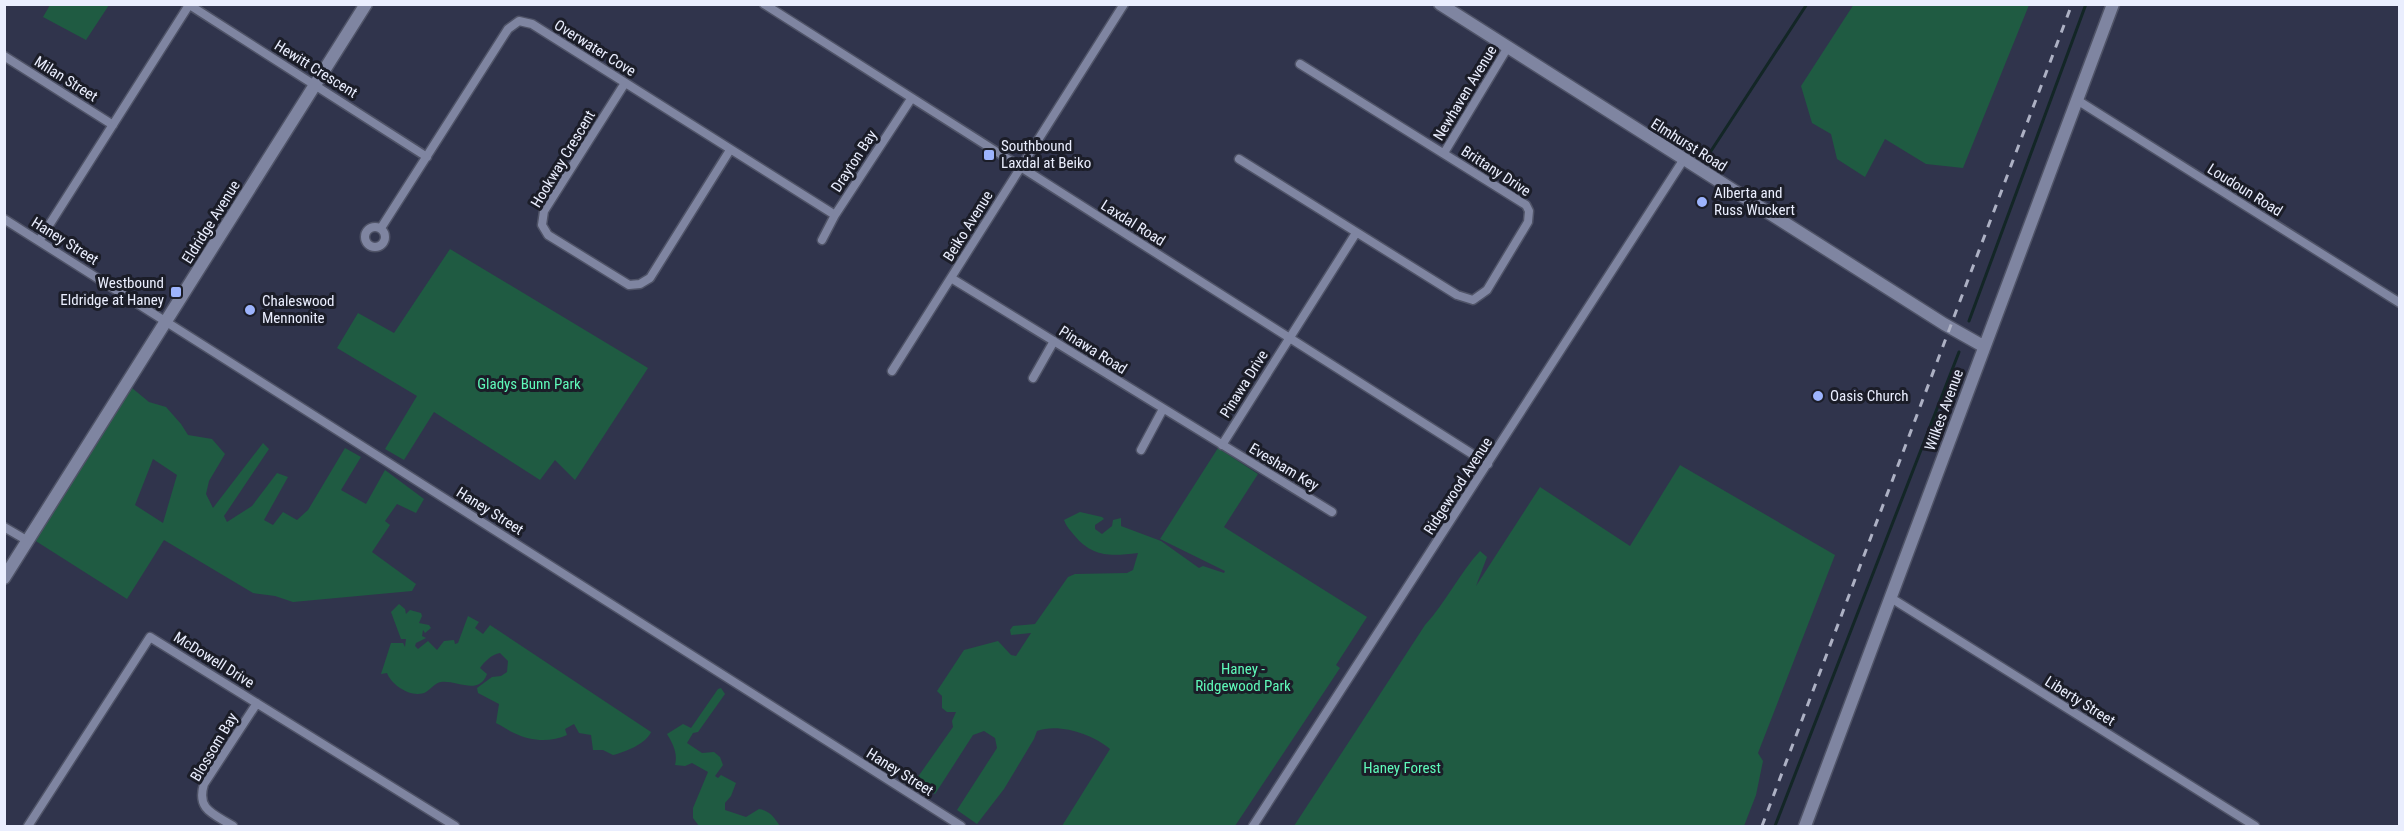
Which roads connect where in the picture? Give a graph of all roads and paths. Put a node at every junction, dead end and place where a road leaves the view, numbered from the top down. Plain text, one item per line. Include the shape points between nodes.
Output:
1 (366, 4) edge
2 (764, 4) edge
3 (1124, 4) edge
4 (1440, 4) edge
5 (2113, 4) edge
6 (188, 5) edge
7 (1508, 47) junction
8 (4, 56) edge
9 (1300, 64) dead end
10 (626, 83) junction
11 (316, 84) junction
12 (911, 99) junction
13 (2077, 99) junction
14 (113, 125) junction
15 (730, 150) junction
16 (1444, 153) junction
17 (427, 157) junction
18 (1239, 159) dead end
19 (1684, 159) junction
20 (1021, 168) junction
21 (835, 215) junction
22 (4, 219) edge
23 (381, 228) dead end
24 (1356, 233) junction
25 (822, 240) dead end
26 (39, 241) junction
27 (951, 278) junction
28 (2400, 303) edge
29 (165, 321) junction
30 (1289, 338) junction
31 (1054, 341) junction
32 (1983, 346) junction
33 (892, 371) dead end
34 (1033, 378) dead end
35 (1162, 410) junction
36 (1222, 445) junction
37 (1141, 450) dead end
38 (1488, 464) junction
39 (1332, 512) dead end
40 (4, 526) edge
41 (28, 541) junction
42 (4, 578) edge
43 (1891, 598) junction
44 (257, 703) junction
45 (28, 826) edge
46 (233, 826) edge
47 (455, 826) edge
48 (961, 826) edge
49 (1253, 826) edge
50 (1805, 826) edge
51 (2255, 826) edge

1 - 11 street, Eldridge Avenue
2 - 12 street, Laxdal Road
3 - 20 street, Beiko Avenue
4 - 7 street, Elmhurst Road
5 - 13 street, Wilkes Avenue
6 - 11 street, Hewitt Crescent
6 - 14 street, Hewitt Crescent
7 - 16 street, Newhaven Avenue
7 - 19 street, Elmhurst Road
8 - 14 street, Milan Street
9 - 16 street, Brittany Drive
10 - 15 street, Overwater Cove
10 - 15 street, Hookway Crescent via 543,211 542,225 548,235 629,285 640,284 650,278
10 - 17 street, Overwater Cove via 532,24 519,21 508,29
11 - 17 street, Hewitt Crescent
11 - 29 street, Eldridge Avenue
12 - 20 street, Laxdal Road
12 - 21 street, Drayton Bay
13 - 28 street, Loudoun Road
13 - 32 street, Wilkes Avenue
14 - 26 street, Hewitt Crescent
15 - 21 street, Overwater Cove
16 - 24 street, Brittany Drive via 1518,198 1529,212 1522,233 1479,298 1457,296
17 - 23 street, Overwater Cove
18 - 24 street, Brittany Drive
19 - 32 street, Elmhurst Road
19 - 38 street, Ridgewood Avenue
20 - 27 street, Beiko Avenue
20 - 30 street, Laxdal Road
21 - 25 street, Drayton Bay
22 - 26 street, Haney Street
24 - 30 street
26 - 29 street, Haney Street
27 - 31 street, Pinawa Road
27 - 33 street, Beiko Avenue
29 - 41 street, Eldridge Avenue
29 - 48 street, Haney Street
30 - 36 street, Pinawa Drive
30 - 38 street, Laxdal Road
31 - 34 street
31 - 35 street, Pinawa Road
32 - 43 street, Wilkes Avenue
35 - 36 street, Pinawa Road
35 - 37 street
36 - 39 street, Evesham Key
38 - 49 street, Ridgewood Avenue
40 - 41 street
41 - 42 street, Eldridge Avenue
43 - 50 street, Wilkes Avenue
43 - 51 street, Liberty Street
44 - 45 street, McDowell Drive via 150,637
44 - 46 street, Blossom Bay via 201,794 204,807
44 - 47 street, McDowell Drive

